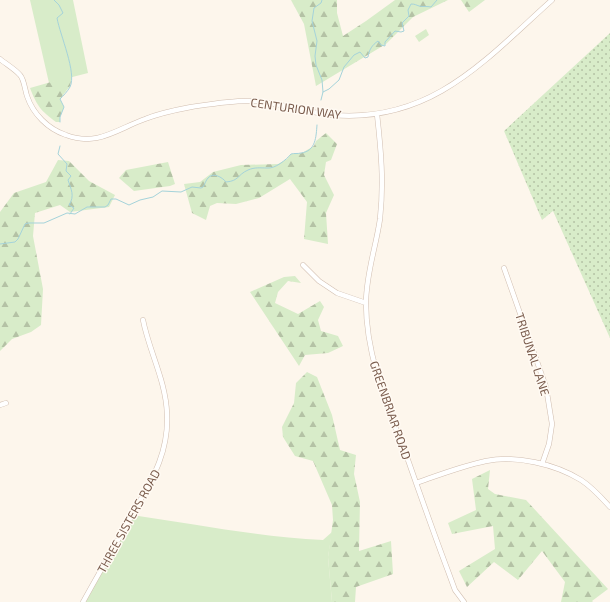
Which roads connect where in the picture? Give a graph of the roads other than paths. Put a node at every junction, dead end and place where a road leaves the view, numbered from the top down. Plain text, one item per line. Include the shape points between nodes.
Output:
1 (552, 0) edge
2 (0, 59) edge
3 (377, 114) junction
4 (303, 265) dead end
5 (504, 268) dead end
6 (366, 303) junction
7 (143, 320) dead end
8 (6, 403) dead end
9 (0, 405) edge
10 (542, 464) junction
11 (416, 483) junction
12 (610, 507) edge
13 (82, 602) edge
14 (464, 602) edge

1 - 3 street, CENTURION WAY via 474,70 452,86 412,106
2 - 3 street, CENTURION WAY via 21,76 30,104 45,122 60,133 82,139 104,137 145,118 165,112 231,102 265,102 332,115
3 - 6 street, GREENBRIAR ROAD via 383,169 382,188
4 - 6 street via 319,281 337,293
5 - 10 street, TRIBUNAL LANE via 546,387 552,424
6 - 11 street, GREENBRIAR ROAD via 372,357
7 - 13 street, THREE SISTERS ROAD via 163,388 167,413 164,449 153,477
8 - 9 street
10 - 11 street via 522,460 487,461
10 - 12 street via 581,480 598,493
11 - 14 street, GREENBRIAR ROAD via 455,590

